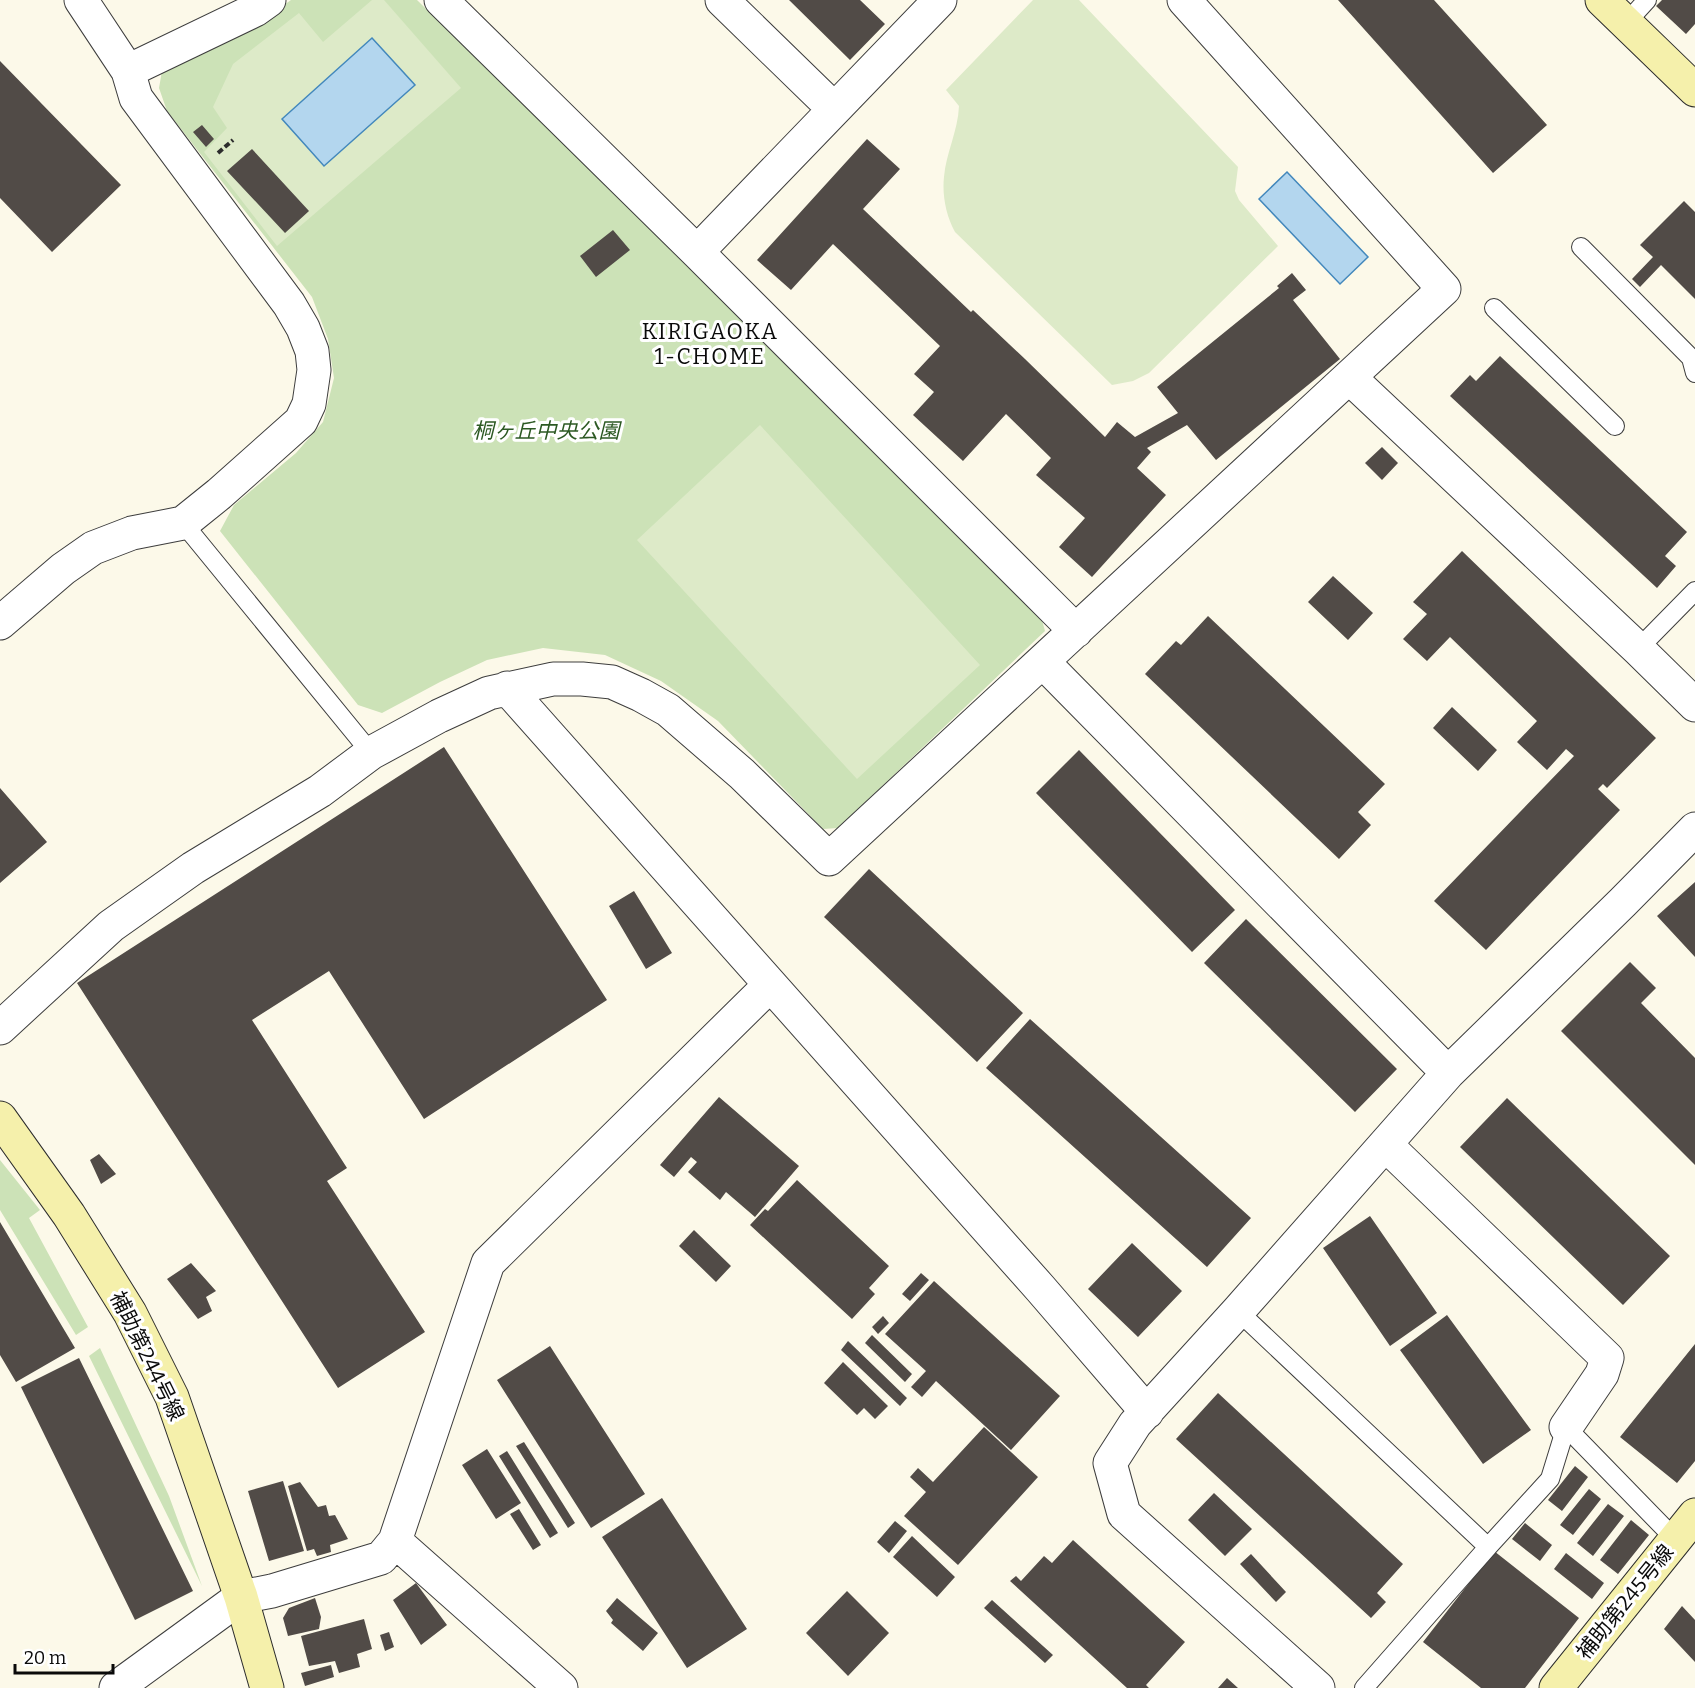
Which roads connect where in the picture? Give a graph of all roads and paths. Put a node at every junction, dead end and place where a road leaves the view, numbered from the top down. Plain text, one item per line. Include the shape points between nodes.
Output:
1 (81, 0) edge
2 (269, 0) edge
3 (441, 0) edge
4 (722, 0) edge
5 (940, 0) edge
6 (1184, 0) edge
7 (1602, 0) edge
8 (1637, 12) edge
9 (128, 71) junction
10 (1695, 90) edge
11 (834, 109) junction
12 (1581, 247) dead end
13 (697, 252) junction
14 (1494, 308) dead end
15 (1695, 373) edge
16 (1350, 378) junction
17 (1615, 426) dead end
18 (183, 523) junction
19 (1695, 591) edge
20 (0, 623) edge
21 (1076, 631) junction
22 (1638, 649) junction
23 (1043, 662) junction
24 (507, 688) junction
25 (1695, 705) edge
26 (371, 753) junction
27 (1695, 829) edge
28 (770, 985) junction
29 (0, 1028) edge
30 (1448, 1073) junction
31 (0, 1118) edge
32 (1386, 1145) junction
33 (1238, 1311) junction
34 (1147, 1412) junction
35 (1566, 1427) junction
36 (1685, 1527) edge
37 (395, 1541) junction
38 (1488, 1547) junction
39 (241, 1597) junction
40 (116, 1688) edge
41 (267, 1688) edge
42 (561, 1688) edge
43 (1318, 1688) edge
44 (1364, 1688) edge
45 (1556, 1688) edge

1 - 9 street
2 - 9 street
3 - 13 street
4 - 11 street
5 - 11 street
6 - 16 street via 1444,289
7 - 8 street
8 - 10 street
9 - 18 street via 136,98 289,304 312,351 314,370 309,404 301,421
11 - 13 street
12 - 15 lane via 1691,358
13 - 21 street
14 - 17 lane
16 - 21 street
16 - 22 street
18 - 20 street via 132,533 93,548
18 - 26 lane
19 - 22 lane
21 - 23 street
22 - 25 street
23 - 24 street via 829,859 742,774 668,710 640,694 612,682 582,679 553,679
23 - 30 street
24 - 26 street via 439,716
24 - 28 street
26 - 29 street via 320,791 193,868 111,926
27 - 30 street
28 - 34 street
28 - 37 street via 488,1263
30 - 32 street
31 - 39 street, 補助第244号線 via 69,1215 130,1313 172,1397
32 - 33 street
32 - 35 street via 1607,1358 1602,1374
33 - 34 street
33 - 38 lane
34 - 43 street via 1110,1463 1124,1514
35 - 36 lane
35 - 38 lane via 1550,1479
36 - 45 street, 補助第245号線
37 - 39 street via 381,1558
37 - 42 street
38 - 44 lane
39 - 40 street
39 - 41 street, 補助第244号線

